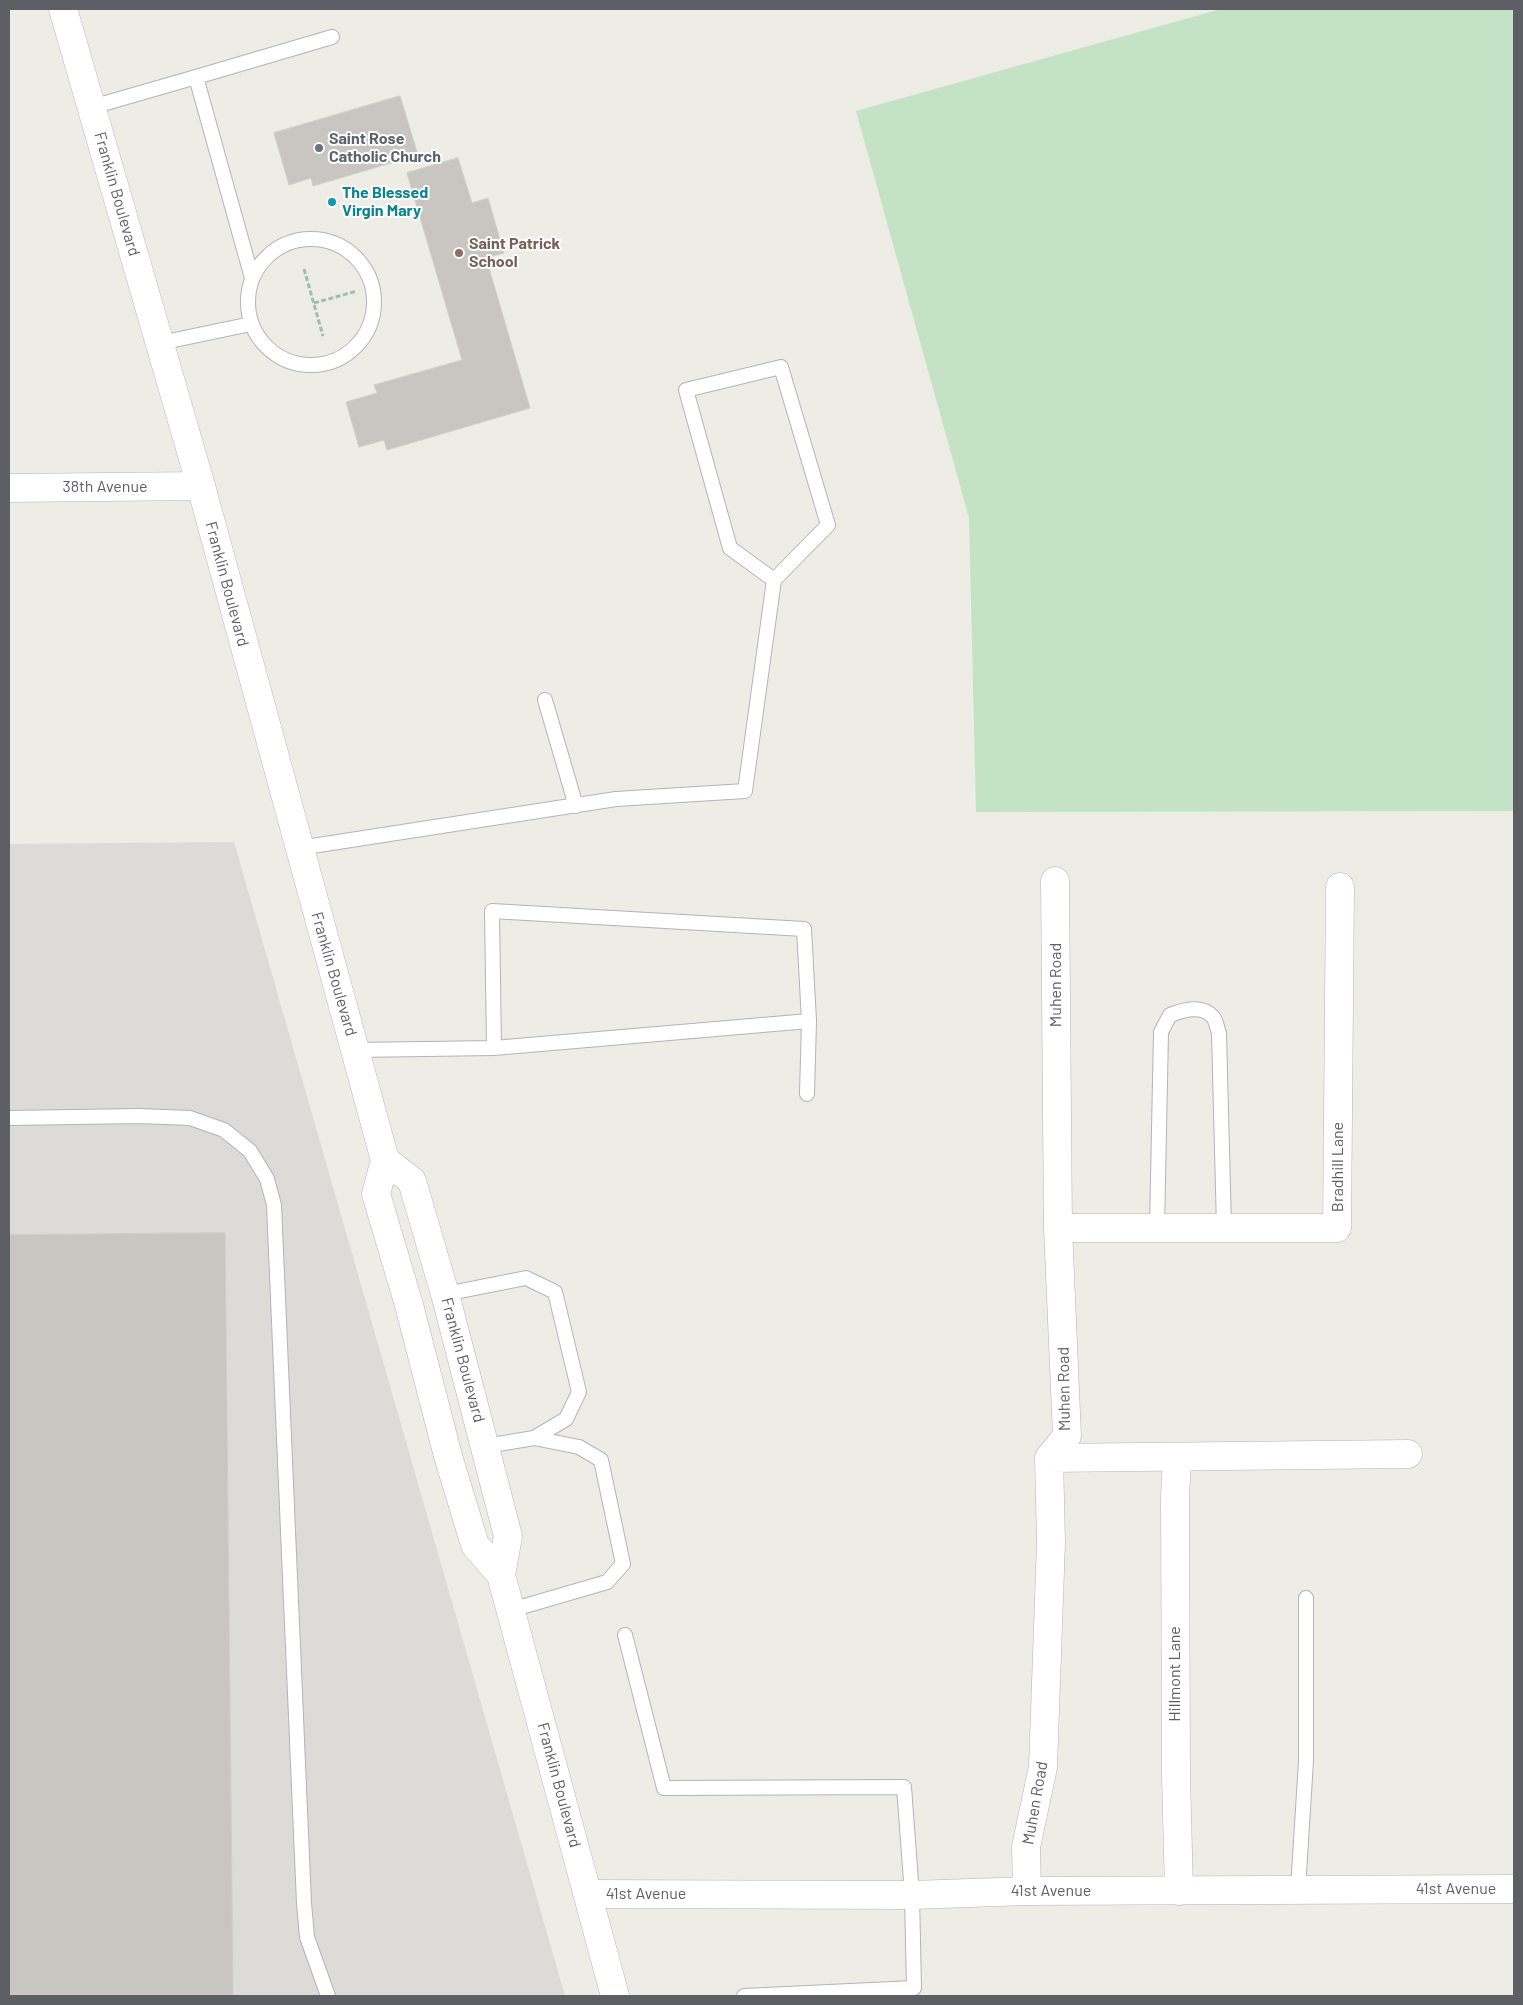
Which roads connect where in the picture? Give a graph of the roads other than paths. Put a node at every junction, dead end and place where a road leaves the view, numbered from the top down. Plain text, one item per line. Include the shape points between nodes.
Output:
1 (64, 9) edge
2 (332, 37) dead end
3 (196, 77) junction
4 (92, 107) junction
5 (252, 278) junction
6 (251, 324) junction
7 (160, 343) junction
8 (201, 486) junction
9 (9, 488) edge
10 (774, 580) junction
11 (545, 700) dead end
12 (576, 806) junction
13 (299, 848) junction
14 (1055, 881) dead end
15 (1340, 887) dead end
16 (808, 1021) junction
17 (494, 1048) junction
18 (355, 1050) junction
19 (807, 1094) dead end
20 (9, 1118) edge
21 (385, 1160) junction
22 (1058, 1228) junction
23 (1157, 1228) junction
24 (1224, 1228) junction
25 (445, 1294) junction
26 (534, 1438) junction
27 (486, 1446) junction
28 (1408, 1454) dead end
29 (1177, 1457) junction
30 (1049, 1458) junction
31 (501, 1575) junction
32 (1306, 1598) dead end
33 (511, 1610) junction
34 (625, 1635) dead end
35 (1298, 1889) junction
36 (1514, 1889) edge
37 (1027, 1891) junction
38 (1179, 1891) junction
39 (588, 1894) junction
40 (912, 1895) junction
41 (328, 1996) edge
42 (613, 1996) edge
43 (744, 1996) edge

1 - 4 street, Franklin Boulevard
2 - 3 lane
3 - 4 lane
3 - 5 lane
4 - 7 street, Franklin Boulevard
5 - 6 lane via 248,293
5 - 6 lane via 272,251 287,243 320,239 349,250 361,261 374,286 375,306 366,336 356,348 329,363 309,366 290,362 274,353 260,340
6 - 7 lane
7 - 8 street, Franklin Boulevard
8 - 9 street, 38th Avenue
8 - 13 street, Franklin Boulevard
10 - 10 lane via 828,525 781,367 686,390 730,548
10 - 12 lane via 746,791 616,799
11 - 12 lane
12 - 13 lane
13 - 18 street, Franklin Boulevard
14 - 22 street, Muhen Road
15 - 24 street, Bradhill Lane via 1337,1228
16 - 17 lane
16 - 17 lane via 804,928 492,911
16 - 19 lane
17 - 18 lane
18 - 21 street, Franklin Boulevard
20 - 41 lane via 190,1118 224,1130 237,1140 250,1151 267,1179 275,1215 304,1903 307,1937
21 - 25 street, Franklin Boulevard via 412,1181
21 - 31 street, Franklin Boulevard via 376,1194 448,1456 475,1545
22 - 23 street, Bradhill Lane
22 - 30 street, Muhen Road via 1067,1436
23 - 24 street, Bradhill Lane
23 - 24 lane via 1161,1032 1170,1015 1188,1009 1202,1010 1213,1017 1219,1033
25 - 26 lane via 526,1278 555,1292 579,1392 566,1420
25 - 27 street, Franklin Boulevard
26 - 27 lane
26 - 33 lane via 579,1447 601,1460 622,1564 606,1582
27 - 31 street, Franklin Boulevard via 508,1536
28 - 29 street
29 - 30 street
29 - 38 street, Hillmont Lane via 1175,1676
30 - 37 street, Muhen Road via 1051,1542 1043,1767 1026,1847
31 - 33 street, Franklin Boulevard
32 - 35 lane via 1306,1761
33 - 39 street, Franklin Boulevard
34 - 40 lane via 664,1788 904,1787
35 - 36 street, 41st Avenue
35 - 38 street, 41st Avenue
37 - 38 street, 41st Avenue
37 - 40 street, 41st Avenue
39 - 40 street, 41st Avenue
39 - 42 street, Franklin Boulevard
40 - 43 lane via 914,1988

